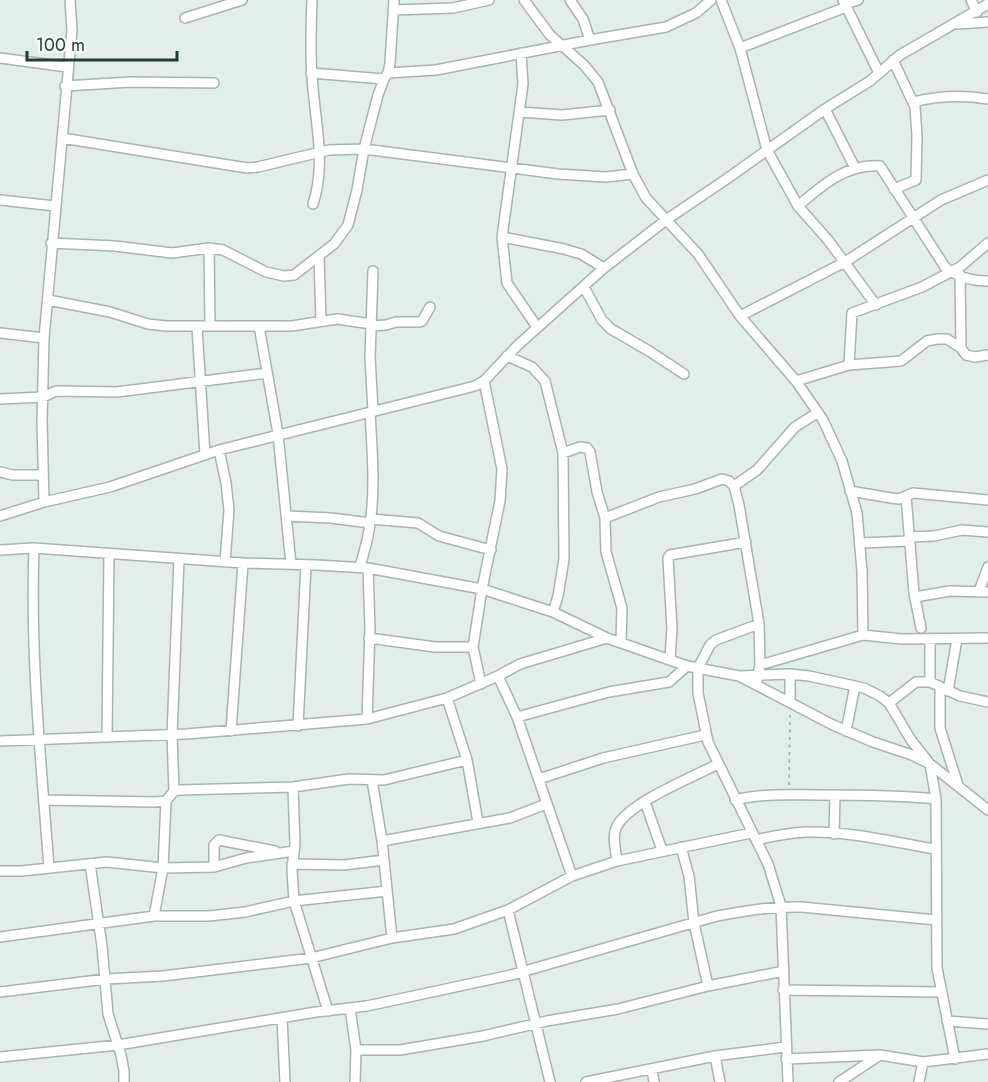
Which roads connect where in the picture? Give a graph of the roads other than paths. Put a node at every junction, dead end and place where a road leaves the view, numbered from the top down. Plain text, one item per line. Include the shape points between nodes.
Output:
1 (70, 0) edge
2 (242, 0) edge
3 (312, 0) edge
4 (489, 0) edge
5 (525, 0) edge
6 (570, 0) edge
7 (711, 0) edge
8 (721, 0) edge
9 (858, 0) edge
10 (971, 0) edge
11 (845, 4) edge
12 (988, 4) edge
13 (393, 5) edge
14 (977, 12) junction
15 (185, 18) dead end
16 (988, 22) edge
17 (956, 24) junction
18 (590, 40) junction
19 (562, 46) junction
20 (740, 48) junction
21 (521, 53) junction
22 (0, 58) edge
23 (893, 60) junction
24 (67, 67) junction
25 (311, 73) junction
26 (879, 73) junction
27 (386, 76) junction
28 (214, 83) dead end
29 (65, 86) junction
30 (988, 99) edge
31 (913, 102) junction
32 (825, 109) junction
33 (610, 110) junction
34 (520, 112) junction
35 (62, 138) junction
36 (364, 149) junction
37 (767, 150) junction
38 (319, 152) junction
39 (855, 168) junction
40 (512, 170) junction
41 (633, 174) junction
42 (988, 180) edge
43 (894, 189) junction
44 (0, 200) edge
45 (313, 204) dead end
46 (55, 206) junction
47 (798, 206) junction
48 (914, 218) junction
49 (666, 220) junction
50 (502, 237) junction
51 (51, 243) junction
52 (988, 243) edge
53 (209, 248) junction
54 (319, 256) junction
55 (845, 262) junction
56 (604, 268) junction
57 (373, 271) dead end
58 (955, 273) junction
59 (988, 281) edge
60 (584, 287) junction
61 (48, 300) junction
62 (876, 305) junction
63 (430, 307) dead end
64 (740, 316) junction
65 (321, 321) junction
66 (372, 325) junction
67 (210, 326) junction
68 (259, 326) junction
69 (197, 327) junction
70 (537, 327) junction
71 (0, 333) edge
72 (44, 338) junction
73 (961, 348) junction
74 (988, 355) edge
75 (507, 356) junction
76 (849, 365) junction
77 (267, 373) junction
78 (684, 374) dead end
79 (199, 381) junction
80 (484, 381) junction
81 (796, 381) junction
82 (43, 397) junction
83 (0, 399) edge
84 (372, 412) junction
85 (818, 412) junction
86 (278, 435) junction
87 (219, 450) junction
88 (563, 453) junction
89 (205, 455) junction
90 (0, 472) edge
91 (43, 475) junction
92 (734, 486) junction
93 (850, 491) junction
94 (906, 496) junction
95 (988, 500) edge
96 (44, 502) junction
97 (0, 516) edge
98 (287, 516) junction
99 (606, 518) junction
100 (371, 521) junction
101 (988, 532) edge
102 (909, 539) junction
103 (746, 542) junction
104 (860, 543) junction
105 (34, 548) junction
106 (0, 550) edge
107 (491, 550) junction
108 (109, 554) junction
109 (179, 559) junction
110 (225, 562) junction
111 (243, 564) junction
112 (291, 564) junction
113 (306, 565) junction
114 (988, 567) edge
115 (364, 568) junction
116 (482, 589) junction
117 (984, 592) edge
118 (915, 597) junction
119 (553, 612) junction
120 (759, 624) junction
121 (921, 628) dead end
122 (863, 635) junction
123 (369, 638) junction
124 (607, 638) junction
125 (988, 638) edge
126 (957, 639) junction
127 (930, 640) junction
128 (621, 642) junction
129 (473, 647) junction
130 (670, 659) junction
131 (687, 666) junction
132 (698, 668) junction
133 (790, 674) junction
134 (758, 675) junction
135 (498, 676) junction
136 (930, 682) junction
137 (481, 684) junction
138 (855, 686) junction
139 (944, 689) junction
140 (447, 698) junction
141 (790, 702) junction
142 (988, 702) edge
143 (889, 703) junction
144 (517, 717) junction
145 (367, 719) junction
146 (298, 726) junction
147 (231, 731) junction
148 (846, 731) junction
149 (172, 735) junction
150 (705, 735) junction
151 (107, 737) junction
152 (38, 738) junction
153 (0, 741) edge
154 (467, 760) junction
155 (718, 764) junction
156 (930, 764) junction
157 (539, 779) junction
158 (372, 780) junction
159 (958, 785) junction
160 (293, 787) junction
161 (174, 791) junction
162 (835, 795) junction
163 (936, 798) junction
164 (44, 800) junction
165 (735, 800) junction
166 (166, 801) junction
167 (645, 802) junction
168 (546, 804) junction
169 (988, 810) edge
170 (478, 822) junction
171 (834, 834) junction
172 (754, 836) junction
173 (382, 841) junction
174 (681, 847) junction
175 (935, 849) junction
176 (294, 850) junction
177 (662, 850) junction
178 (283, 852) junction
179 (384, 860) junction
180 (616, 861) junction
181 (90, 864) junction
182 (292, 864) junction
183 (214, 867) junction
184 (49, 868) junction
185 (163, 868) junction
186 (0, 871) edge
187 (572, 876) junction
188 (387, 891) junction
189 (294, 901) junction
190 (781, 906) junction
191 (508, 910) junction
192 (154, 916) junction
193 (936, 920) junction
194 (694, 923) junction
195 (98, 925) junction
196 (0, 937) edge
197 (392, 938) junction
198 (311, 958) junction
199 (523, 971) junction
200 (784, 971) junction
201 (106, 979) junction
202 (708, 986) junction
203 (783, 990) junction
204 (0, 992) edge
205 (941, 992) junction
206 (350, 1008) junction
207 (327, 1011) junction
208 (282, 1018) junction
209 (947, 1022) junction
210 (988, 1023) edge
211 (535, 1024) junction
212 (118, 1045) junction
213 (785, 1047) junction
214 (356, 1050) junction
215 (880, 1055) junction
216 (987, 1055) edge
217 (715, 1056) junction
218 (0, 1057) edge
219 (786, 1059) junction
220 (955, 1059) junction
221 (923, 1062) junction
222 (652, 1069) junction
223 (598, 1081) edge
224 (124, 1082) edge
225 (285, 1082) edge
226 (355, 1082) edge
227 (550, 1082) edge
228 (586, 1082) edge
229 (654, 1082) edge
230 (720, 1082) edge
231 (788, 1082) edge
232 (839, 1082) edge
233 (919, 1082) edge

1 - 24 street via 72,30
2 - 15 street
3 - 25 street
4 - 13 street via 453,8
5 - 19 street
6 - 18 street via 583,19
7 - 18 street via 696,13 666,27
8 - 20 street
9 - 11 street
10 - 14 street
11 - 20 street
11 - 26 street
12 - 14 street
13 - 27 street
14 - 17 street
16 - 17 street
17 - 23 street
18 - 19 street
19 - 21 street
19 - 33 street via 598,82
20 - 37 street
21 - 27 street
21 - 34 street
22 - 24 street
23 - 26 street
23 - 31 street
24 - 29 street
25 - 27 street
25 - 38 street
26 - 32 street
27 - 36 street
28 - 29 street
29 - 35 street
30 - 31 street via 968,96
31 - 43 street via 916,178
32 - 37 street
32 - 39 street
33 - 34 street via 562,115
33 - 41 street
34 - 40 street
35 - 38 street via 247,168
35 - 46 street
36 - 38 street
36 - 40 street
36 - 54 street via 348,225
37 - 47 street
37 - 49 street
38 - 45 street via 320,174
39 - 43 street via 880,166
39 - 47 street via 823,184
40 - 41 street via 606,177
40 - 50 street
41 - 49 street via 646,198
42 - 48 street via 941,200
43 - 48 street
44 - 46 street
46 - 51 street
47 - 55 street
48 - 55 street
48 - 58 street via 941,263
49 - 56 street
49 - 64 street via 698,254
50 - 56 street via 581,254
50 - 70 street via 507,283
51 - 53 street via 172,253
51 - 61 street
52 - 58 street
53 - 54 street via 284,276 294,275
53 - 67 street
54 - 65 street
55 - 62 street
55 - 64 street
56 - 60 street
57 - 66 street
58 - 59 street
58 - 62 street
58 - 73 street
60 - 70 street
60 - 78 street via 611,329
61 - 69 street via 148,324
61 - 72 street
62 - 76 street via 852,313
63 - 66 street via 419,322
64 - 81 street
65 - 66 street via 337,319
65 - 68 street
66 - 84 street
67 - 68 street
67 - 69 street
68 - 77 street
69 - 79 street
70 - 75 street
71 - 72 street
72 - 82 street
73 - 74 street via 966,355
73 - 76 street via 947,339 937,339 927,341 901,361
75 - 80 street
75 - 88 street via 532,367 545,381
76 - 81 street
77 - 79 street
77 - 86 street
79 - 82 street via 117,392 56,391
79 - 89 street
80 - 84 street
80 - 107 street via 502,469
81 - 85 street
82 - 83 street
82 - 91 street
84 - 86 street
84 - 100 street
85 - 92 street via 795,427 757,470
85 - 93 street via 842,461
86 - 87 street
86 - 98 street
87 - 89 street
87 - 110 street via 229,510
88 - 99 street via 579,447 590,452
88 - 119 street via 564,559
89 - 96 street via 110,487
90 - 91 street
91 - 96 street
92 - 99 street via 722,479 659,497
92 - 103 street
93 - 94 street via 891,498
93 - 104 street
94 - 95 street via 913,493
94 - 102 street
96 - 97 street
98 - 100 street
98 - 112 street
99 - 128 street via 606,552 622,608
100 - 107 street via 418,523 439,536
100 - 115 street
101 - 102 street via 962,530
102 - 104 street
102 - 118 street
103 - 120 street
103 - 130 street via 668,558
104 - 122 street
105 - 106 street
105 - 108 street
105 - 152 street
107 - 116 street
108 - 109 street
108 - 151 street
109 - 110 street
109 - 149 street
110 - 111 street
111 - 112 street
111 - 147 street
112 - 113 street
113 - 115 street
113 - 146 street
114 - 117 street
115 - 116 street
115 - 123 street
116 - 119 street
116 - 129 street
117 - 118 street via 950,591
118 - 121 street
119 - 124 street
120 - 132 street via 716,640
120 - 134 street
122 - 127 street
122 - 134 street
123 - 129 street via 435,647
123 - 145 street
124 - 128 street
124 - 135 street via 520,664
125 - 126 street
126 - 127 street
126 - 139 street
127 - 136 street
128 - 130 street
129 - 137 street
130 - 131 street
131 - 132 street
131 - 144 street via 669,682 609,692
132 - 134 street via 739,676
132 - 150 street
133 - 134 street
133 - 138 street
133 - 141 street
134 - 141 street
135 - 137 street
135 - 144 street
136 - 139 street
136 - 143 street via 916,682
137 - 140 street
138 - 143 street
138 - 148 street
139 - 142 street via 967,699
139 - 159 street via 939,728
140 - 145 street
140 - 154 street
141 - 148 street
143 - 156 street
144 - 157 street
145 - 146 street
146 - 147 street
147 - 149 street
148 - 156 street
149 - 151 street
149 - 161 street
150 - 155 street
150 - 157 street via 603,758
151 - 152 street
152 - 153 street
152 - 164 street
154 - 158 street via 393,779
154 - 170 street
155 - 165 street
155 - 167 street
156 - 159 street
156 - 163 street
157 - 168 street
158 - 160 street via 349,779
158 - 173 street
159 - 169 street
160 - 161 street
160 - 176 street
161 - 166 street
162 - 163 street
162 - 165 street via 752,796
162 - 171 street
163 - 175 street
164 - 166 street
164 - 184 street
165 - 172 street
166 - 185 street
167 - 177 street
167 - 180 street via 621,819 616,829
168 - 170 street via 510,818
168 - 187 street
170 - 173 street
171 - 172 street
171 - 175 street
172 - 174 street
172 - 190 street
173 - 179 street
174 - 177 street
174 - 194 street
175 - 193 street
176 - 178 street
176 - 182 street
177 - 180 street
178 - 183 street
178 - 183 street via 219,840 214,845
179 - 182 street via 344,865
179 - 188 street
180 - 187 street
181 - 184 street
181 - 185 street
181 - 195 street
182 - 189 street
183 - 185 street
184 - 186 street
185 - 192 street
187 - 191 street
188 - 189 street
188 - 197 street
189 - 192 street via 238,913
189 - 198 street
190 - 193 street
190 - 194 street
190 - 200 street
191 - 197 street via 454,929
191 - 199 street
192 - 195 street
193 - 205 street
194 - 199 street
194 - 202 street
195 - 196 street
195 - 201 street
197 - 198 street
198 - 201 street
198 - 207 street
199 - 206 street
199 - 211 street
200 - 202 street
200 - 203 street
201 - 204 street
201 - 212 street via 108,1014
202 - 211 street via 618,1009
203 - 205 street
203 - 213 street
205 - 209 street
206 - 207 street
206 - 214 street
207 - 208 street
208 - 212 street
208 - 225 street
209 - 210 street
209 - 220 street
211 - 214 street via 400,1050
211 - 227 street
212 - 218 street
212 - 224 street
213 - 217 street
213 - 219 street
214 - 226 street
215 - 219 street
215 - 221 street
215 - 232 street
216 - 220 street
217 - 222 street
217 - 230 street
219 - 231 street
220 - 221 street
221 - 233 street
222 - 223 street
222 - 229 street
223 - 228 street

